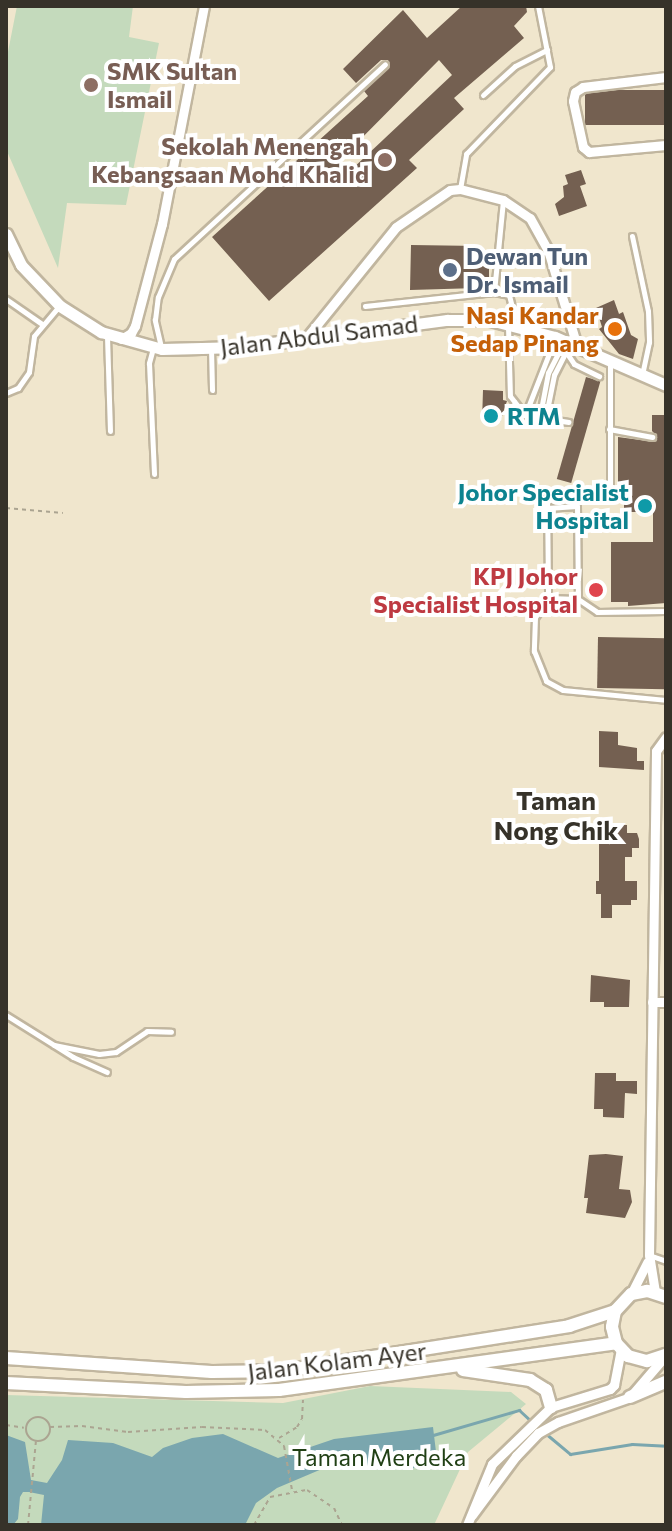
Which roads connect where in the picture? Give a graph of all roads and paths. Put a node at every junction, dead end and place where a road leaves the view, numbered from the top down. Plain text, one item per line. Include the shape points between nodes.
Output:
1 (204, 6) edge
2 (538, 6) edge
3 (547, 50) junction
4 (385, 64) dead end
5 (666, 77) edge
6 (483, 95) dead end
7 (666, 145) edge
8 (460, 189) junction
9 (503, 200) junction
10 (6, 234) edge
11 (632, 236) dead end
12 (494, 292) junction
13 (6, 299) edge
14 (60, 306) junction
15 (365, 306) dead end
16 (42, 324) junction
17 (506, 324) junction
18 (107, 334) junction
19 (307, 337) junction
20 (121, 339) junction
21 (566, 344) junction
22 (158, 348) junction
23 (211, 348) junction
24 (610, 361) junction
25 (642, 375) junction
26 (599, 376) dead end
27 (666, 385) edge
28 (212, 390) dead end
29 (6, 393) edge
30 (525, 415) junction
31 (542, 420) junction
32 (568, 422) dead end
33 (609, 429) junction
34 (110, 431) dead end
35 (652, 437) dead end
36 (154, 474) dead end
37 (6, 508) edge
38 (547, 508) junction
39 (63, 513) dead end
40 (548, 598) junction
41 (578, 599) junction
42 (666, 611) edge
43 (666, 700) edge
44 (664, 738) edge
45 (654, 875) junction
46 (666, 876) edge
47 (652, 1002) junction
48 (666, 1002) edge
49 (6, 1015) edge
50 (171, 1032) dead end
51 (54, 1045) junction
52 (107, 1072) dead end
53 (649, 1255) junction
54 (666, 1261) edge
55 (631, 1294) junction
56 (661, 1294) edge
57 (615, 1311) junction
58 (619, 1346) junction
59 (6, 1351) edge
60 (666, 1355) edge
61 (6, 1358) edge
62 (45, 1362) junction
63 (439, 1369) junction
64 (666, 1382) edge
65 (6, 1383) edge
66 (630, 1397) junction
67 (304, 1404) dead end
68 (549, 1409) junction
69 (6, 1425) edge
70 (50, 1427) junction
71 (25, 1429) junction
72 (279, 1438) junction
73 (36, 1441) junction
74 (292, 1490) junction
75 (472, 1515) junction
76 (28, 1525) edge
77 (254, 1525) edge
78 (342, 1525) edge
79 (467, 1525) edge

1 - 20 street via 162,224 135,326
2 - 3 lane
3 - 6 lane via 515,66
3 - 8 lane via 550,67 466,154
4 - 22 lane via 174,259 158,297
5 - 7 street via 583,87 573,101 583,147 589,152
8 - 9 street
8 - 19 street via 450,190 396,227
9 - 12 lane
9 - 21 street via 530,218 540,234
10 - 14 street, Jalan Abdul Samad via 21,265
11 - 25 lane via 648,311
12 - 15 lane
12 - 17 lane via 509,295 512,307
13 - 16 lane
14 - 16 lane
14 - 18 street, Jalan Abdul Samad
16 - 29 lane via 34,336 29,372 18,388
17 - 19 street, Jalan Abdul Samad via 447,320
17 - 21 street, Jalan Abdul Samad
17 - 30 lane via 510,396
18 - 20 street, Jalan Abdul Samad
18 - 34 lane
19 - 23 street, Jalan Abdul Samad
20 - 22 street, Jalan Abdul Samad
21 - 24 street, Jalan Abdul Samad
21 - 26 lane via 574,364
21 - 30 lane
21 - 31 lane via 548,373
22 - 23 street, Jalan Abdul Samad
22 - 36 lane via 149,363
23 - 28 lane
24 - 25 street, Jalan Abdul Samad
24 - 33 lane
25 - 27 street, Jalan Abdul Samad
30 - 31 lane
31 - 32 lane
33 - 35 lane
33 - 38 lane via 610,489 547,495
37 - 39 path
38 - 40 lane
38 - 41 lane via 577,506
40 - 41 lane
40 - 43 lane via 534,624 534,651 546,681 579,694
41 - 42 lane via 597,612
44 - 45 street via 656,751
45 - 46 street
45 - 47 street
47 - 48 street
47 - 53 street
49 - 51 lane
50 - 51 lane via 147,1031 116,1052 99,1054
51 - 52 lane
53 - 54 lane
53 - 55 street
53 - 56 street
55 - 56 main road
55 - 57 main road
57 - 58 main road via 612,1327
57 - 62 main road, Jalan Kolam Ayer via 569,1326 283,1371
58 - 60 main road via 647,1361
58 - 63 main road, Jalan Kolam Ayer
58 - 68 street via 610,1389
59 - 62 lane
60 - 66 street
61 - 62 main road, Jalan Kolam Ayer
63 - 65 main road, Jalan Kolam Ayer via 279,1390 155,1391
63 - 68 main road via 530,1380 546,1390
64 - 66 main road
66 - 75 street via 538,1433
67 - 72 path via 297,1427
68 - 75 street via 492,1464
69 - 71 path
70 - 71 path via 37,1417
70 - 72 path via 265,1430
70 - 73 path via 48,1436
71 - 73 path
72 - 74 path
73 - 76 path
74 - 77 path via 270,1497
74 - 78 path via 321,1497
75 - 79 street

